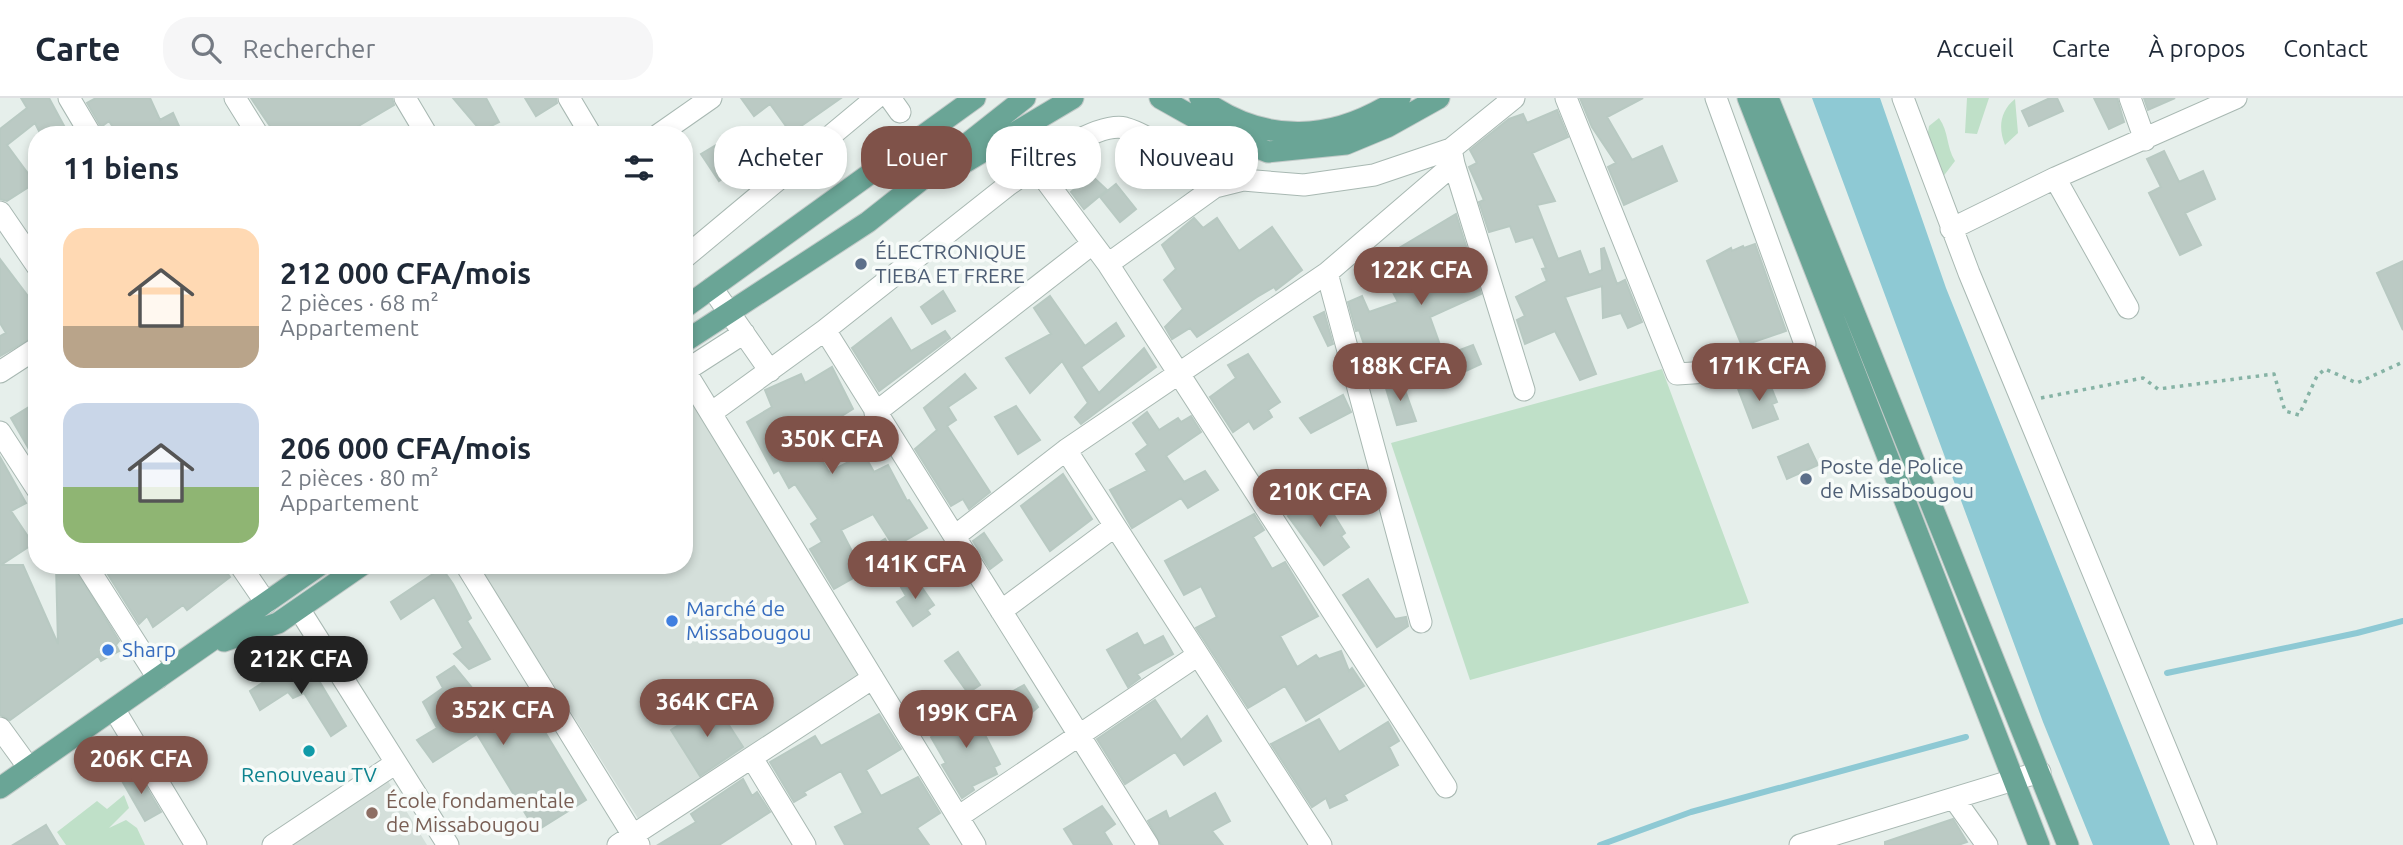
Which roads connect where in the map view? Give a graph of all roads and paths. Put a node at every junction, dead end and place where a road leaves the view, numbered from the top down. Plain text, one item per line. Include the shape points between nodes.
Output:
1 (69, 98) edge
2 (235, 98) edge
3 (405, 98) edge
4 (569, 98) edge
5 (711, 98) edge
6 (876, 98) edge
7 (957, 98) edge
8 (975, 98) edge
9 (1025, 98) edge
10 (1062, 98) edge
11 (1073, 98) edge
12 (1160, 98) edge
13 (1200, 98) edge
14 (1400, 98) edge
15 (1439, 98) edge
16 (1514, 98) edge
17 (1566, 98) edge
18 (1716, 98) edge
19 (1903, 98) edge
20 (2130, 98) edge
21 (2236, 98) edge
22 (1760, 102) edge
23 (1037, 118) junction
24 (1726, 120) junction
25 (86, 126) edge
26 (252, 126) edge
27 (422, 126) edge
28 (586, 126) edge
29 (671, 126) edge
30 (934, 126) edge
31 (936, 126) edge
32 (2144, 140) junction
33 (1452, 157) junction
34 (2055, 177) junction
35 (861, 181) edge
36 (1258, 181) edge
37 (1006, 189) edge
38 (1052, 189) edge
39 (1212, 189) edge
40 (0, 212) edge
41 (868, 222) junction
42 (1951, 229) junction
43 (1091, 244) junction
44 (693, 250) edge
45 (28, 253) edge
46 (1108, 264) junction
47 (1327, 273) junction
48 (712, 288) junction
49 (693, 302) edge
50 (2128, 308) dead end
51 (730, 313) junction
52 (825, 330) junction
53 (744, 333) junction
54 (693, 336) edge
55 (28, 354) edge
56 (2403, 362) edge
57 (693, 366) edge
58 (770, 371) junction
59 (0, 372) edge
60 (1179, 374) junction
61 (693, 384) edge
62 (1524, 390) dead end
63 (2022, 402) junction
64 (711, 413) junction
65 (875, 413) junction
66 (0, 432) edge
67 (1066, 450) junction
68 (28, 475) edge
69 (1115, 526) junction
70 (956, 536) junction
71 (92, 574) edge
72 (246, 574) edge
73 (307, 574) edge
74 (349, 574) edge
75 (471, 574) edge
76 (266, 603) junction
77 (299, 609) junction
78 (1001, 611) junction
79 (1421, 622) dead end
80 (199, 650) junction
81 (1198, 655) junction
82 (158, 678) junction
83 (873, 678) junction
84 (114, 709) junction
85 (0, 728) edge
86 (1079, 737) junction
87 (752, 758) junction
88 (396, 763) junction
89 (29, 768) junction
90 (2040, 772) junction
91 (2015, 782) junction
92 (1446, 787) dead end
93 (0, 788) edge
94 (1955, 800) junction
95 (958, 817) junction
96 (630, 842) edge
97 (196, 845) edge
98 (273, 845) edge
99 (448, 845) edge
100 (806, 845) edge
101 (975, 845) edge
102 (1148, 845) edge
103 (1321, 845) edge
104 (1800, 845) edge
105 (1987, 845) edge
106 (2039, 845) edge
107 (2068, 845) edge
108 (2206, 845) edge

1 - 25 street
2 - 26 street
3 - 27 street
4 - 28 street
5 - 29 street
6 - 44 street
7 - 30 main road
8 - 31 main road
9 - 41 main road
10 - 23 main road
11 - 23 main road
12 - 15 main road via 1224,134 1268,152 1346,144
13 - 14 main road via 1224,116 1254,128 1292,134 1335,129 1372,117
16 - 33 street
17 - 24 street via 1677,374 1788,368 1801,360 1805,344
18 - 24 street
19 - 42 street
20 - 32 street
21 - 32 street
22 - 24 street
22 - 90 main road
22 - 91 main road
23 - 41 main road
32 - 34 street
33 - 36 street via 1304,185
33 - 47 street
33 - 62 street
34 - 42 street
34 - 50 street
35 - 48 main road
37 - 52 street
38 - 43 street
39 - 46 street
40 - 45 street
41 - 51 main road
42 - 63 street
43 - 46 street
43 - 65 street
46 - 60 street
47 - 60 street
47 - 79 street
48 - 49 main road
48 - 51 street
51 - 53 street
51 - 54 main road
52 - 58 street
52 - 65 street
53 - 57 street
53 - 58 street
55 - 59 street
56 - 63 path via 2357,383 2325,369 2300,415 2286,411 2274,374 2158,389 2143,378
58 - 64 street
60 - 67 street
60 - 92 street
61 - 64 street
63 - 108 street
64 - 83 street
65 - 70 street
66 - 68 street
67 - 69 street
67 - 70 street
69 - 78 street
69 - 81 street
70 - 78 street
71 - 82 street
72 - 76 street
73 - 76 main road
74 - 77 main road
75 - 96 street
76 - 80 main road
77 - 80 main road via 278,623
77 - 88 street
78 - 86 street
80 - 82 main road
81 - 86 street
81 - 103 street
82 - 84 main road
83 - 87 street
83 - 95 street
84 - 89 main road
84 - 97 street
85 - 89 street
86 - 95 street
86 - 102 street
87 - 96 street
87 - 100 street
88 - 98 street
88 - 99 street
89 - 93 main road
90 - 91 street
90 - 107 main road
91 - 94 street
91 - 106 main road
94 - 104 street
94 - 105 street
95 - 101 street

